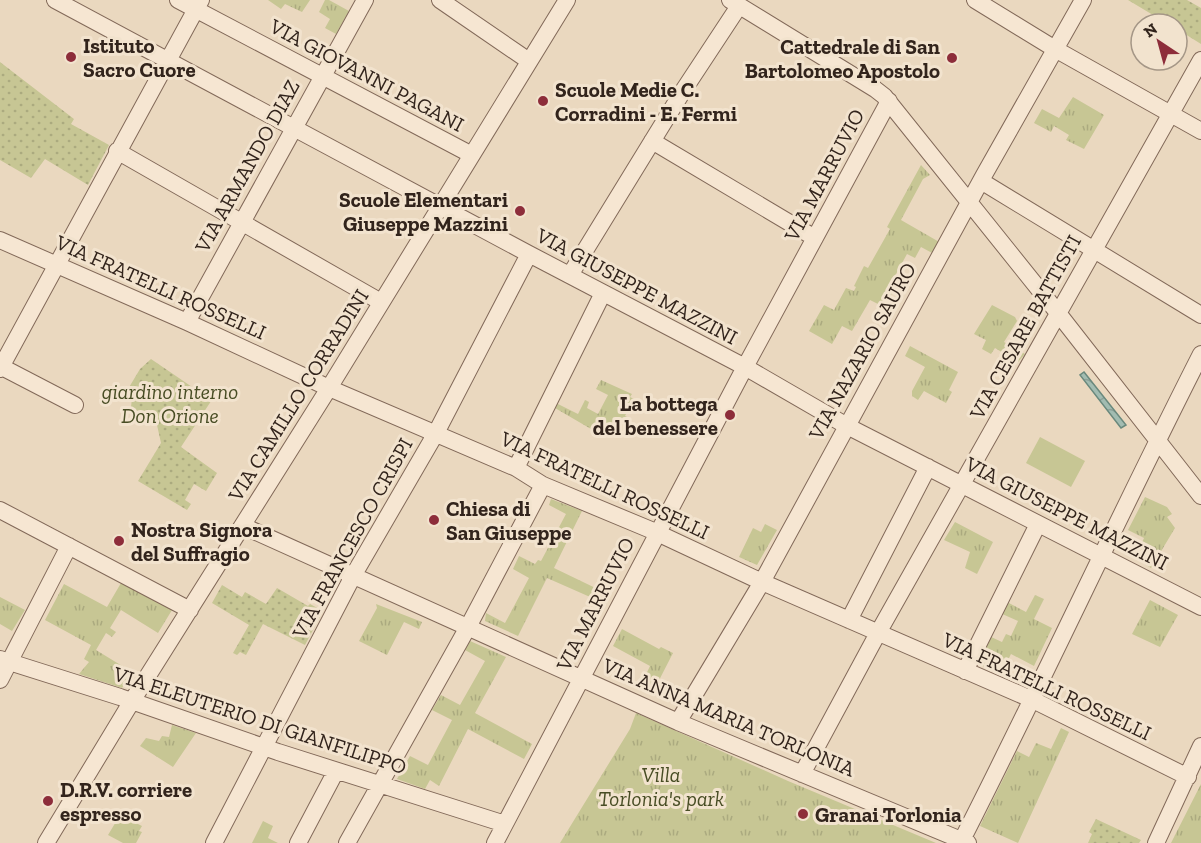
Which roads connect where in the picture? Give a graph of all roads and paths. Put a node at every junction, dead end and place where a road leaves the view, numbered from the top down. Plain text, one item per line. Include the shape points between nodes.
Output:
1 (55, 0) edge
2 (178, 0) edge
3 (365, 0) edge
4 (440, 0) edge
5 (567, 0) edge
6 (975, 0) edge
7 (1083, 0) edge
8 (735, 3) edge
9 (198, 5) edge
10 (1054, 49) junction
11 (167, 59) junction
12 (1201, 60) edge
13 (529, 61) junction
14 (322, 77) junction
15 (889, 101) junction
16 (1172, 114) junction
17 (294, 128) junction
18 (1201, 131) edge
19 (652, 141) junction
20 (117, 151) junction
21 (472, 155) junction
22 (981, 181) junction
23 (969, 203) junction
24 (441, 207) junction
25 (243, 222) junction
26 (815, 238) junction
27 (0, 240) edge
28 (1094, 250) junction
29 (529, 254) junction
30 (57, 266) junction
31 (570, 275) junction
32 (603, 293) junction
33 (381, 302) junction
34 (1058, 313) junction
35 (1201, 315) edge
36 (187, 322) junction
37 (1201, 354) edge
38 (0, 367) edge
39 (745, 367) junction
40 (329, 388) junction
41 (75, 405) dead end
42 (847, 426) junction
43 (436, 433) junction
44 (1157, 441) junction
45 (928, 467) junction
46 (516, 468) junction
47 (962, 484) junction
48 (543, 485) junction
49 (1201, 496) edge
50 (0, 510) edge
51 (1038, 524) junction
52 (243, 526) junction
53 (657, 533) junction
54 (69, 546) junction
55 (1101, 556) junction
56 (353, 576) junction
57 (762, 582) junction
58 (1201, 607) edge
59 (190, 610) junction
60 (849, 620) junction
61 (468, 627) junction
62 (878, 633) junction
63 (5, 660) edge
64 (965, 671) junction
65 (582, 678) junction
66 (0, 680) edge
67 (1033, 700) junction
68 (132, 701) junction
69 (678, 722) junction
70 (1201, 746) edge
71 (264, 747) junction
72 (336, 771) junction
73 (802, 774) junction
74 (1188, 777) junction
75 (380, 785) junction
76 (505, 824) junction
77 (965, 842) edge
78 (46, 843) edge
79 (214, 843) edge
80 (298, 843) edge
81 (348, 843) edge
82 (495, 843) edge
83 (1156, 843) edge

1 - 11 street, VIA GIUSEPPE MAZZINI
2 - 9 street, VIA GIOVANNI PAGANI
3 - 14 street, VIA ARMANDO DIAZ
4 - 13 street
5 - 13 street, VIA CAMILLO CORRADINI
6 - 10 street
7 - 10 street, VIA NAZARIO SAURO
8 - 15 street
8 - 19 street
9 - 11 street
9 - 14 street, VIA GIOVANNI PAGANI
10 - 16 street
10 - 22 street, VIA NAZARIO SAURO
11 - 17 street, VIA GIUSEPPE MAZZINI
11 - 20 street
12 - 16 street, VIA CESARE BATTISTI
13 - 21 street, VIA CAMILLO CORRADINI
14 - 17 street, VIA ARMANDO DIAZ
14 - 21 street, VIA GIOVANNI PAGANI
15 - 23 street
15 - 26 street, VIA MARRUVIO
16 - 18 street
16 - 28 street, VIA CESARE BATTISTI
17 - 24 street, VIA GIUSEPPE MAZZINI
17 - 25 street, VIA ARMANDO DIAZ
19 - 26 street
19 - 31 street
20 - 25 street
20 - 30 street
21 - 24 street, VIA CAMILLO CORRADINI
22 - 23 street, VIA NAZARIO SAURO
22 - 28 street
23 - 34 street
23 - 42 street, VIA NAZARIO SAURO
24 - 29 street, VIA GIUSEPPE MAZZINI
24 - 33 street, VIA CAMILLO CORRADINI
25 - 33 street
25 - 36 street, VIA ARMANDO DIAZ
26 - 39 street, VIA MARRUVIO
27 - 30 street, VIA FRATELLI ROSSELLI
28 - 34 street, VIA CESARE BATTISTI
28 - 35 street
29 - 31 street, VIA GIUSEPPE MAZZINI
29 - 43 street, VIA FRANCESCO CRISPI
30 - 36 street, VIA FRATELLI ROSSELLI
30 - 38 street
31 - 32 street, VIA GIUSEPPE MAZZINI
32 - 39 street, VIA GIUSEPPE MAZZINI
32 - 46 street
33 - 40 street, VIA CAMILLO CORRADINI
34 - 44 street
34 - 47 street, VIA CESARE BATTISTI
36 - 40 street, VIA FRATELLI ROSSELLI
37 - 44 street
38 - 41 street
39 - 42 street, VIA GIUSEPPE MAZZINI
39 - 53 street, VIA MARRUVIO
40 - 43 street, VIA FRATELLI ROSSELLI
40 - 52 street, VIA CAMILLO CORRADINI
42 - 45 street, VIA GIUSEPPE MAZZINI
42 - 57 street, VIA NAZARIO SAURO
43 - 46 street, VIA FRATELLI ROSSELLI
43 - 56 street, VIA FRANCESCO CRISPI
44 - 49 street
44 - 55 street
45 - 47 street, VIA GIUSEPPE MAZZINI
45 - 60 street
46 - 48 street, VIA FRATELLI ROSSELLI
47 - 51 street, VIA GIUSEPPE MAZZINI
47 - 62 street, VIA CESARE BATTISTI
48 - 53 street, VIA FRATELLI ROSSELLI
48 - 61 street
50 - 54 street
51 - 55 street, VIA GIUSEPPE MAZZINI
51 - 64 street
52 - 56 street, VIA ANNA MARIA TORLONIA
52 - 59 street, VIA CAMILLO CORRADINI
53 - 57 street, VIA FRATELLI ROSSELLI
53 - 65 street, VIA MARRUVIO
54 - 59 street
54 - 63 street
55 - 58 street, VIA GIUSEPPE MAZZINI
55 - 67 street
56 - 61 street, VIA ANNA MARIA TORLONIA
56 - 71 street, VIA FRANCESCO CRISPI
57 - 60 street, VIA FRATELLI ROSSELLI
57 - 69 street, VIA NAZARIO SAURO
59 - 68 street, VIA CAMILLO CORRADINI
60 - 62 street, VIA FRATELLI ROSSELLI
61 - 65 street, VIA ANNA MARIA TORLONIA
61 - 75 street
62 - 64 street, VIA FRATELLI ROSSELLI
62 - 73 street, VIA CESARE BATTISTI
63 - 66 street
63 - 68 street, VIA ELEUTERIO DI GIANFILIPPO
64 - 67 street, VIA FRATELLI ROSSELLI
65 - 69 street, VIA ANNA MARIA TORLONIA
65 - 76 street, VIA MARRUVIO
67 - 74 street, VIA FRATELLI ROSSELLI
67 - 77 street
68 - 71 street, VIA ELEUTERIO DI GIANFILIPPO
68 - 78 street, VIA CAMILLO CORRADINI
69 - 73 street, VIA ANNA MARIA TORLONIA
70 - 74 street
71 - 72 street, VIA ELEUTERIO DI GIANFILIPPO
71 - 79 street, VIA FRANCESCO CRISPI
72 - 75 street, VIA ELEUTERIO DI GIANFILIPPO
72 - 80 street
73 - 77 street, VIA ANNA MARIA TORLONIA
74 - 83 street
75 - 76 street, VIA ELEUTERIO DI GIANFILIPPO
75 - 81 street
76 - 82 street, VIA MARRUVIO

